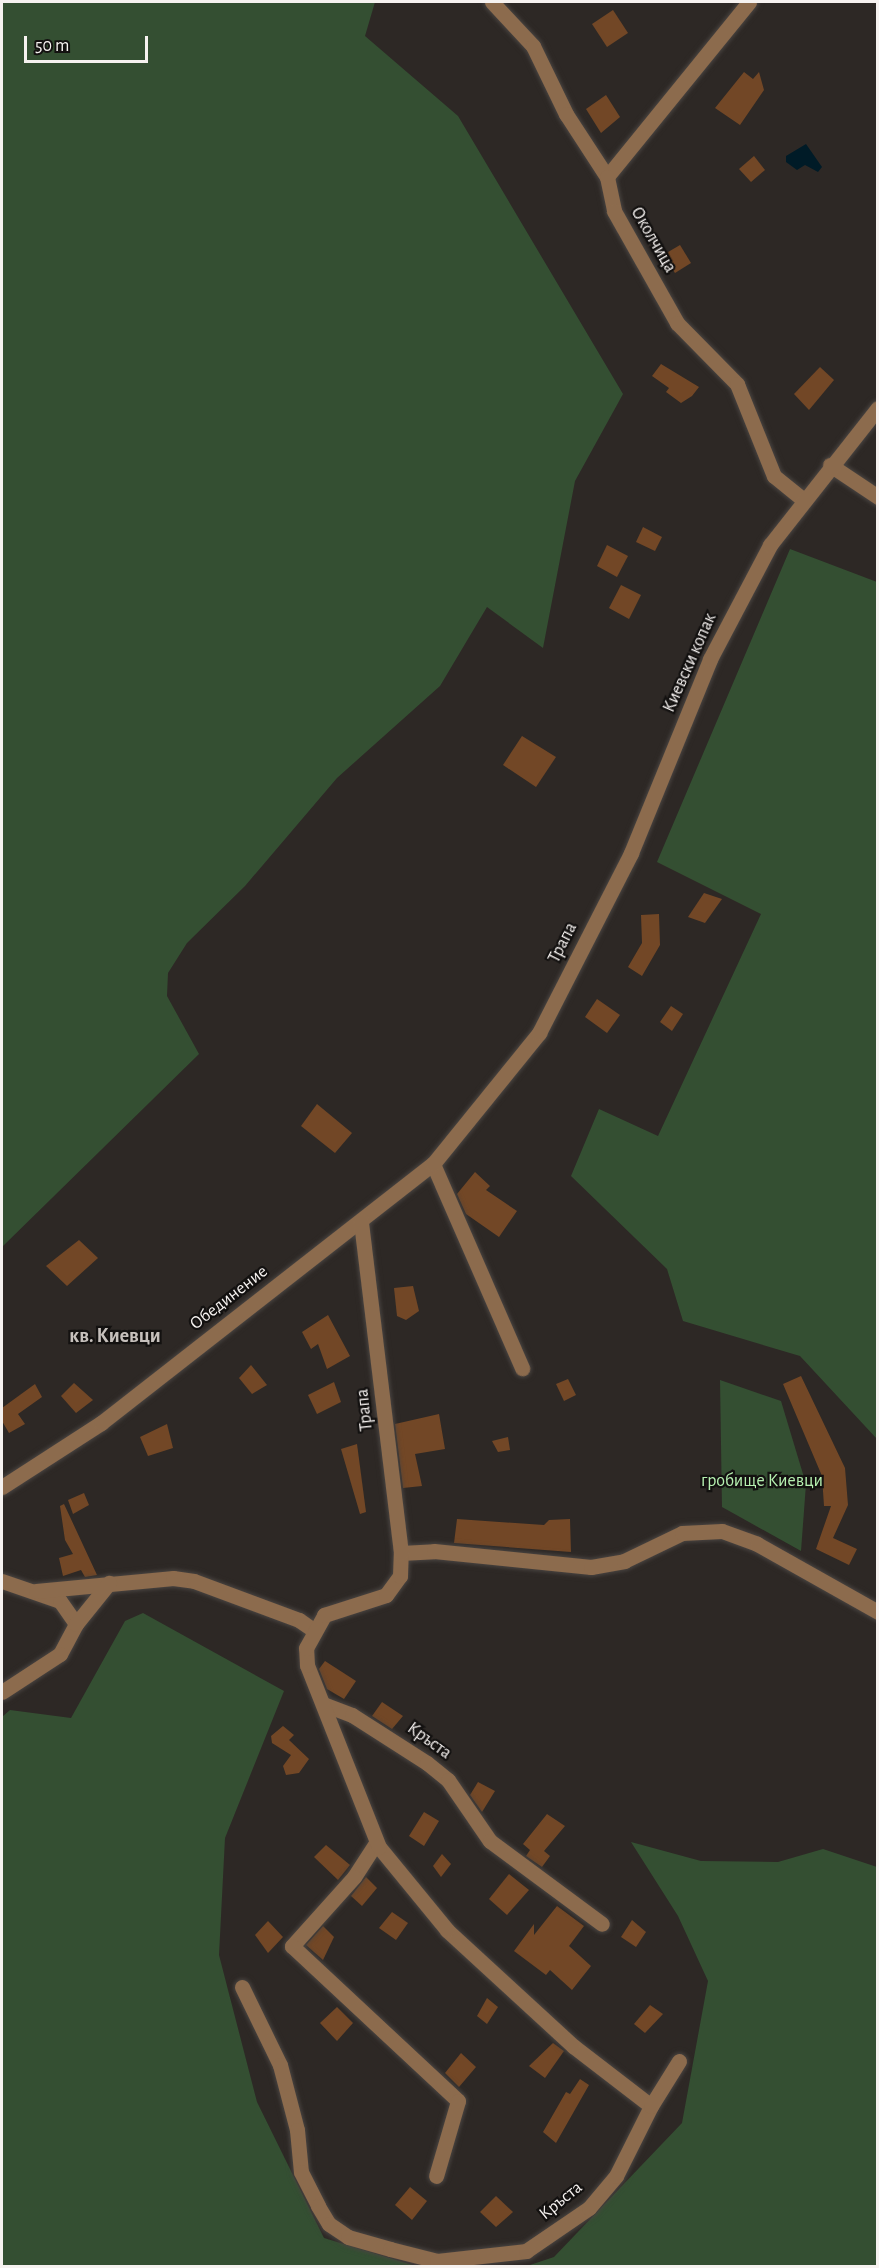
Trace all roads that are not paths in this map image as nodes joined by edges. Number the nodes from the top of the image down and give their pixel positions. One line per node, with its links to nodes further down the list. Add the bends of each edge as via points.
1 (492, 2): 3 (street, via 533,46 566,114)
2 (749, 2): 3 (street)
3 (607, 177): 7 (street, Околчица, via 614,211 677,323 738,384 774,476)
4 (878, 408): 5 (street, Киевски копак)
5 (830, 465): 6 (street); 7 (street, Киевски копак)
6 (878, 497)
7 (802, 499): 8 (street, Киевски копак, via 770,545 710,659)
8 (632, 853): 9 (street, Трапа, via 539,1033)
9 (433, 1164): 10 (street, Трапа); 11 (street)
10 (361, 1221): 12 (street, Обединение, via 101,1423); 13 (street, Трапа)
11 (522, 1368)
12 (2, 1487)
13 (401, 1553): 17 (street, via 434,1551 591,1567 624,1561 682,1533 722,1531 757,1544); 19 (street, via 400,1576 386,1595 339,1606)
14 (2, 1581): 16 (street)
15 (109, 1583): 16 (street); 18 (street); 19 (street, via 142,1579 194,1581)
16 (36, 1591): 18 (street, via 67,1607)
17 (878, 1612)
18 (76, 1624): 20 (street, via 60,1654)
19 (312, 1629): 21 (street, via 306,1648 307,1665)
20 (2, 1692)
21 (323, 1704): 22 (street); 23 (street, Кръста, via 352,1714 428,1763 448,1780 490,1841)
22 (376, 1843): 26 (street, via 447,1930 573,2046); 27 (street, via 354,1877 292,1946 458,2101)
23 (602, 1924)
24 (242, 1988): 26 (street, Кръста, via 280,2065 297,2130 301,2172 328,2224 348,2237 455,2261 526,2251 589,2208 615,2176)
25 (679, 2061): 26 (street, Кръста)
26 (651, 2106)
27 (436, 2176)

